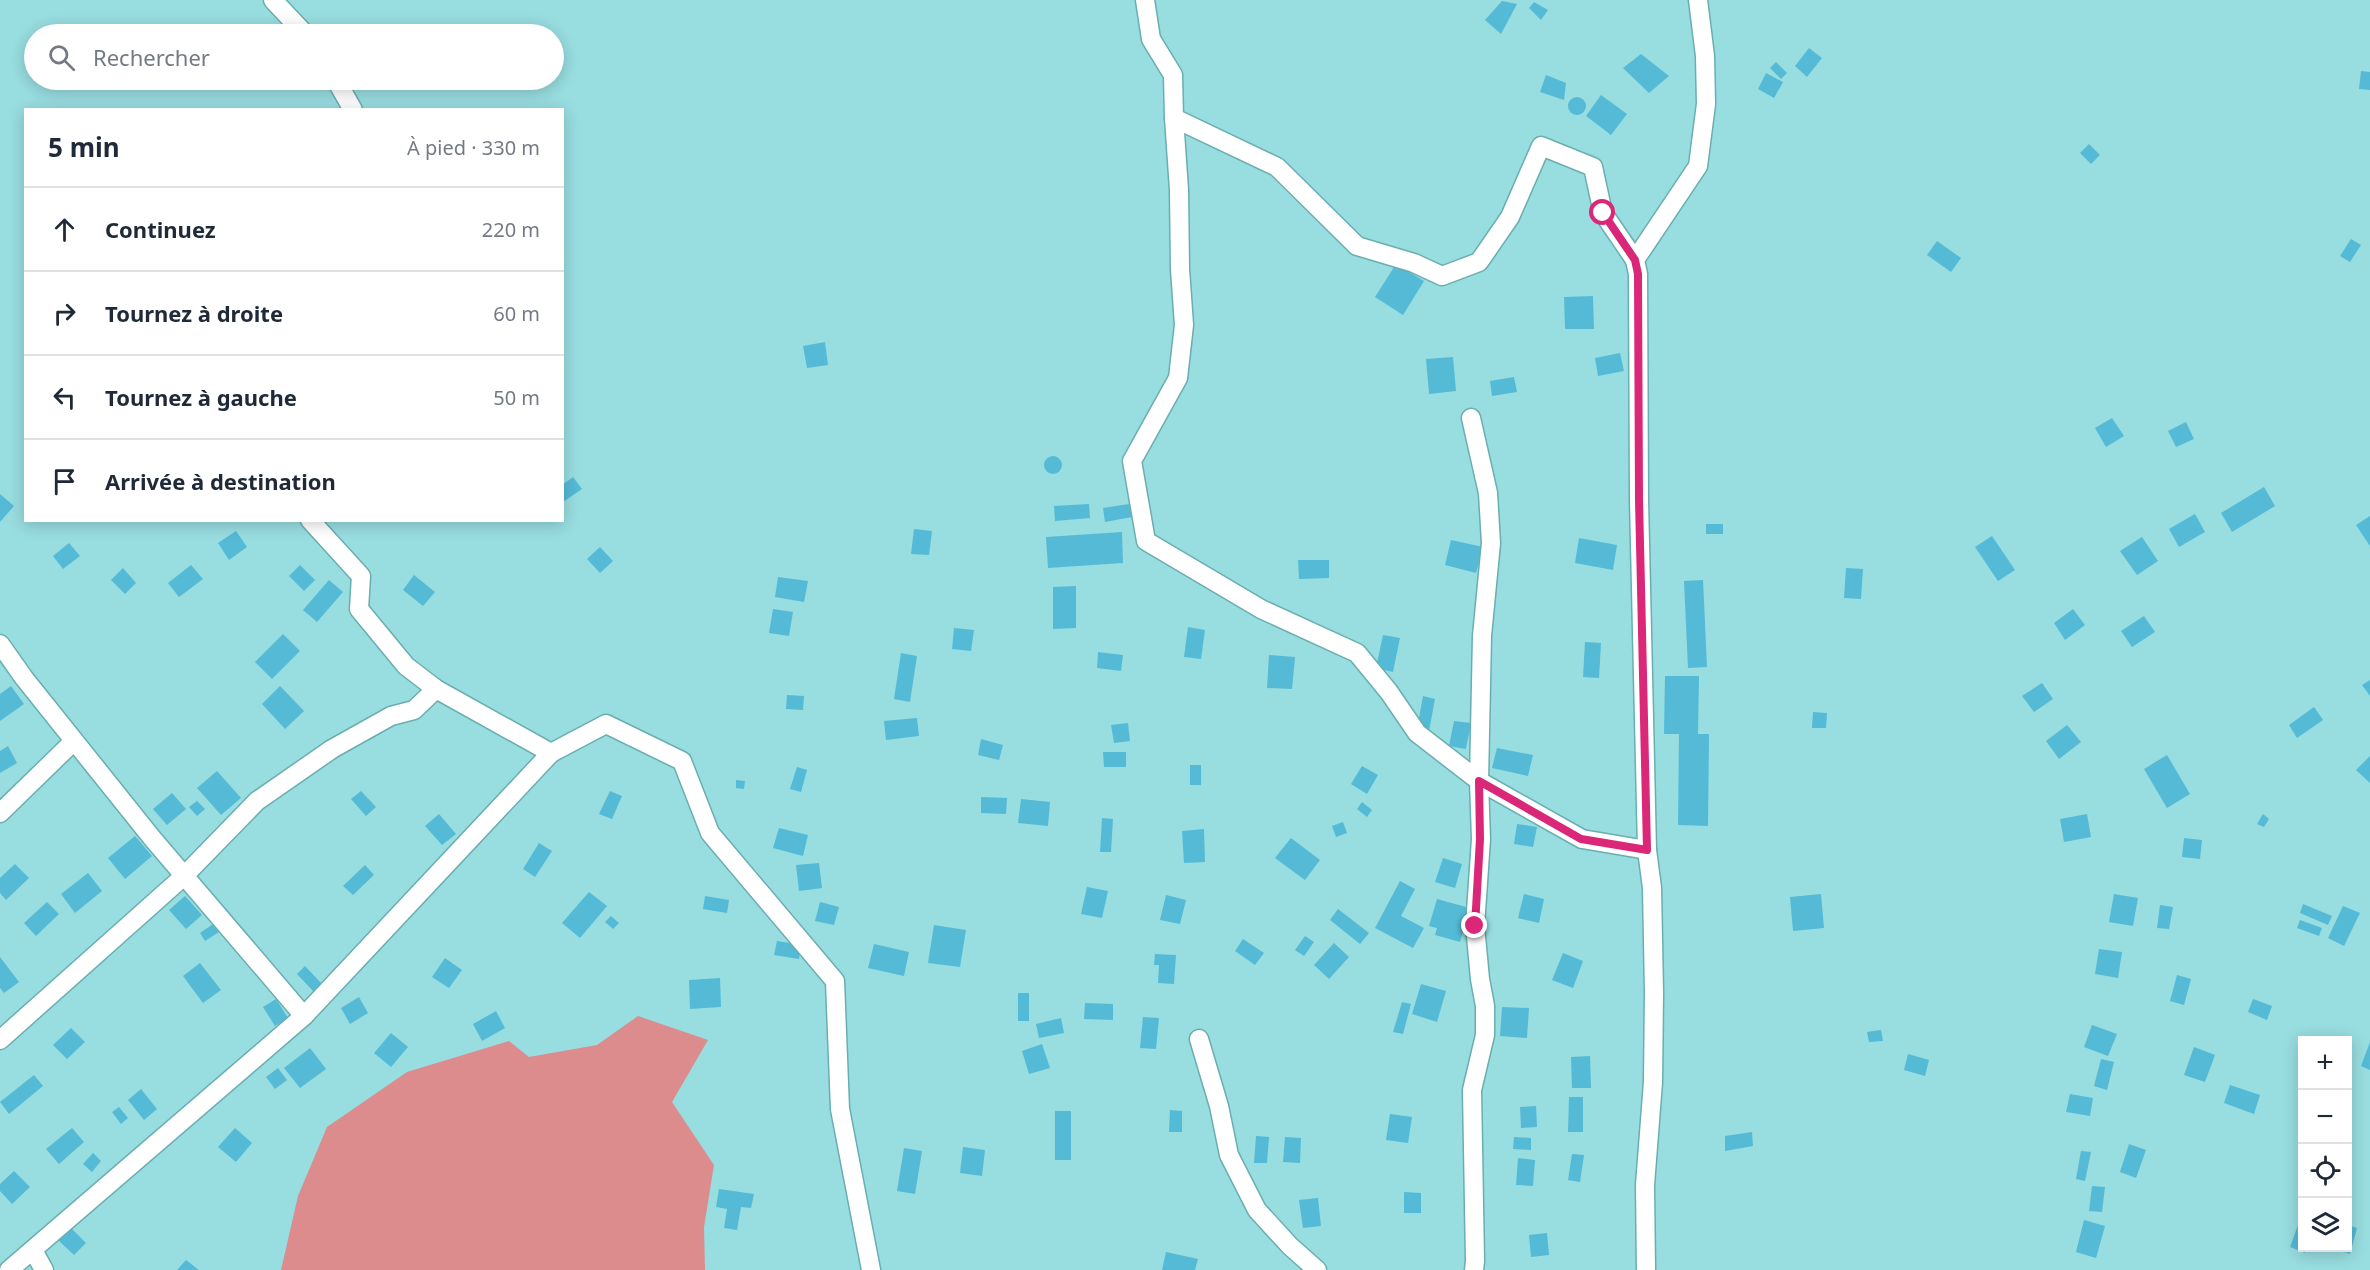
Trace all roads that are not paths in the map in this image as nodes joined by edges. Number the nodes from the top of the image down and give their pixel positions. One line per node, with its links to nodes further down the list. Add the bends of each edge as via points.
1 (273, 0): 4 (street)
2 (1145, 0): 7 (street, via 1151,39 1173,75)
3 (1698, 0): 8 (street, via 1706,104 1698,166)
4 (296, 24)
5 (342, 90): 6 (street)
6 (352, 108)
7 (1174, 118): 8 (street, via 1277,167 1357,246 1442,276 1479,262 1510,217 1541,146 1593,167 1603,213); 15 (street, via 1184,325 1178,378 1132,461 1146,541 1261,609 1357,653 1417,733)
8 (1635, 260): 17 (street)
9 (1471, 418): 15 (street, via 1488,493 1491,543 1482,636)
10 (312, 522): 12 (street, via 361,576 359,609 405,666)
11 (0, 644): 13 (street)
12 (436, 688): 14 (street); 18 (street, via 414,710 391,716 332,749 257,801)
13 (74, 741): 16 (street); 18 (street)
14 (551, 753): 19 (street); 25 (street, via 606,724 682,761 710,833 835,981 840,1109)
15 (1479, 781): 17 (street, via 1581,839); 27 (street, via 1475,926 1485,1035 1472,1090)
16 (0, 813)
17 (1647, 850): 28 (street, via 1652,888 1654,993 1653,1082 1645,1185)
18 (184, 876): 19 (street); 20 (street)
19 (304, 1016): 22 (street)
20 (0, 1040)
21 (1199, 1040): 26 (street, via 1229,1155 1252,1201 1290,1246)
22 (33, 1250): 23 (street); 24 (street)
23 (9, 1270)
24 (44, 1270)
25 (871, 1270)
26 (1317, 1270)
27 (1474, 1270)
28 (1646, 1270)

